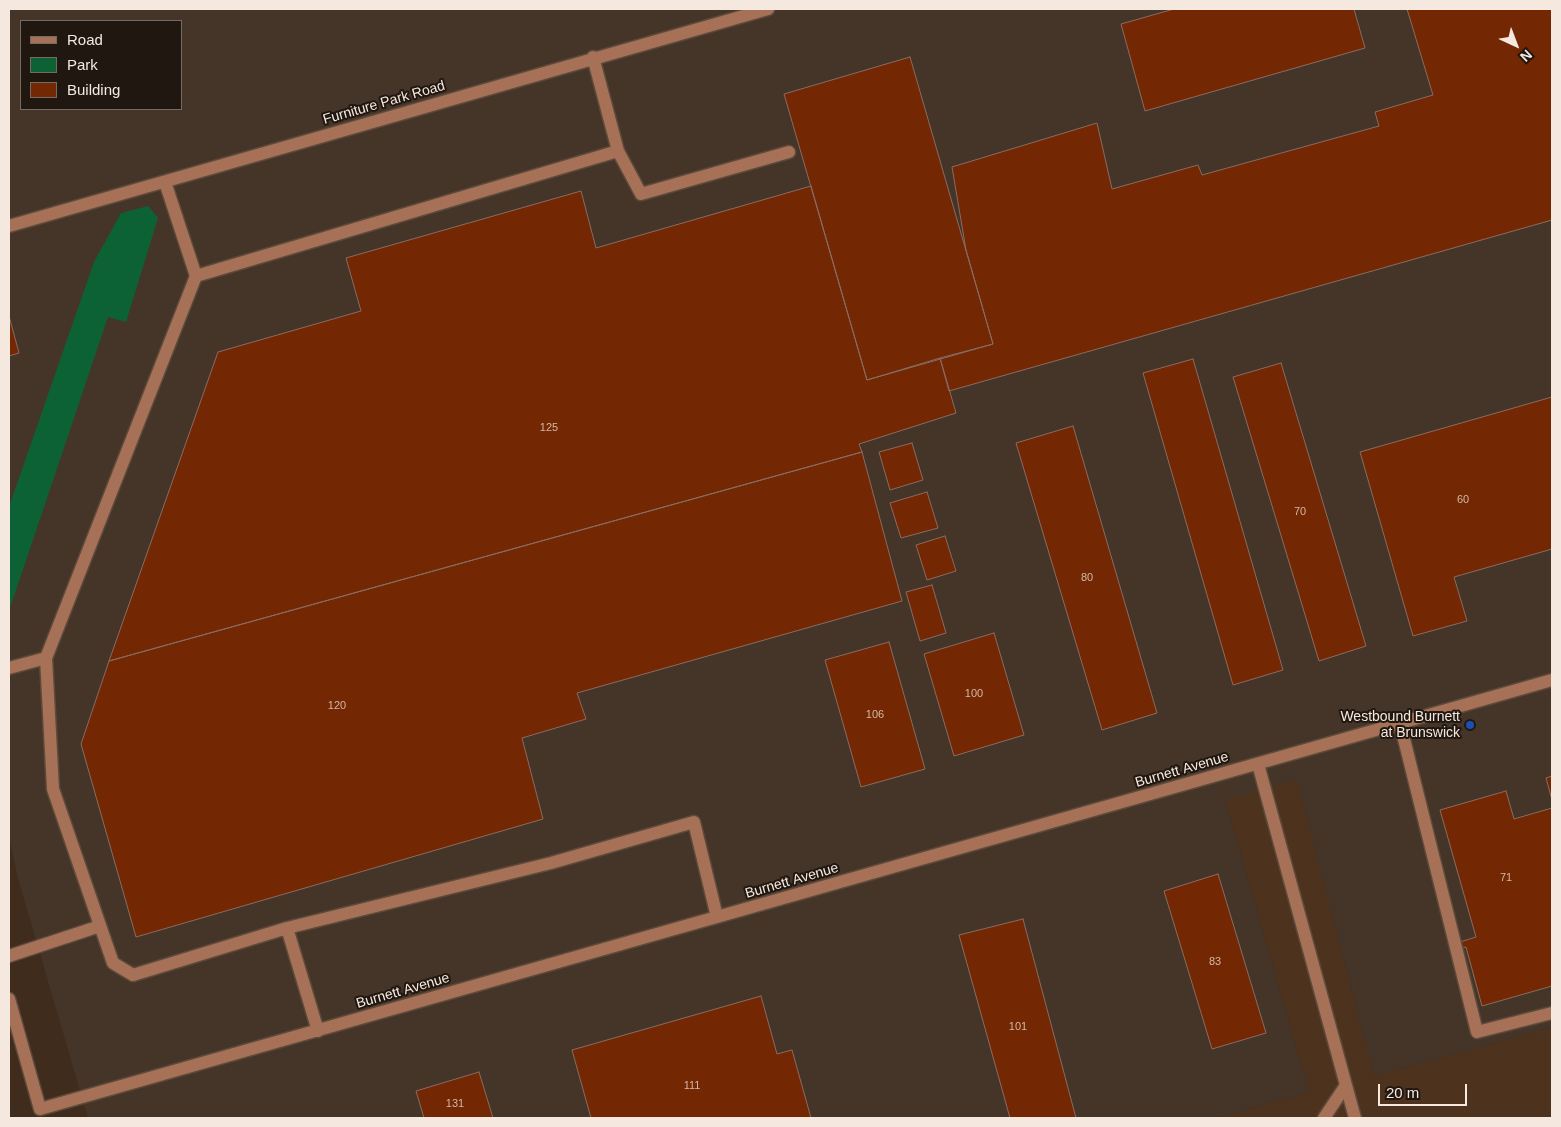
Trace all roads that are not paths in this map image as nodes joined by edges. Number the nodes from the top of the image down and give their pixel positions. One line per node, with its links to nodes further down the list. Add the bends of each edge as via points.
1 (768, 9): 2 (street, Furniture Park Road)
2 (593, 57): 3 (street); 5 (street, Furniture Park Road)
3 (618, 150): 4 (street, via 641,194); 7 (street)
4 (789, 152)
5 (166, 182): 6 (street, Furniture Park Road); 7 (street)
6 (9, 226)
7 (196, 276): 8 (street)
8 (46, 658): 9 (street); 14 (street, via 54,788)
9 (9, 668)
10 (1552, 680): 11 (street, Burnett Avenue)
11 (1400, 723): 12 (street, Burnett Avenue); 18 (street, via 1477,1032)
12 (1258, 764): 13 (street, Burnett Avenue); 20 (street)
13 (717, 918): 15 (street, via 694,822 551,863); 19 (street, Burnett Avenue)
14 (100, 926): 15 (street, via 113,963 133,975); 16 (street)
15 (287, 928): 19 (street)
16 (9, 956)
17 (9, 999): 19 (street, Burnett Avenue, via 40,1110)
18 (1552, 1012)
19 (318, 1031)
20 (1346, 1085): 21 (street); 22 (street)
21 (1324, 1118)
22 (1355, 1118)

